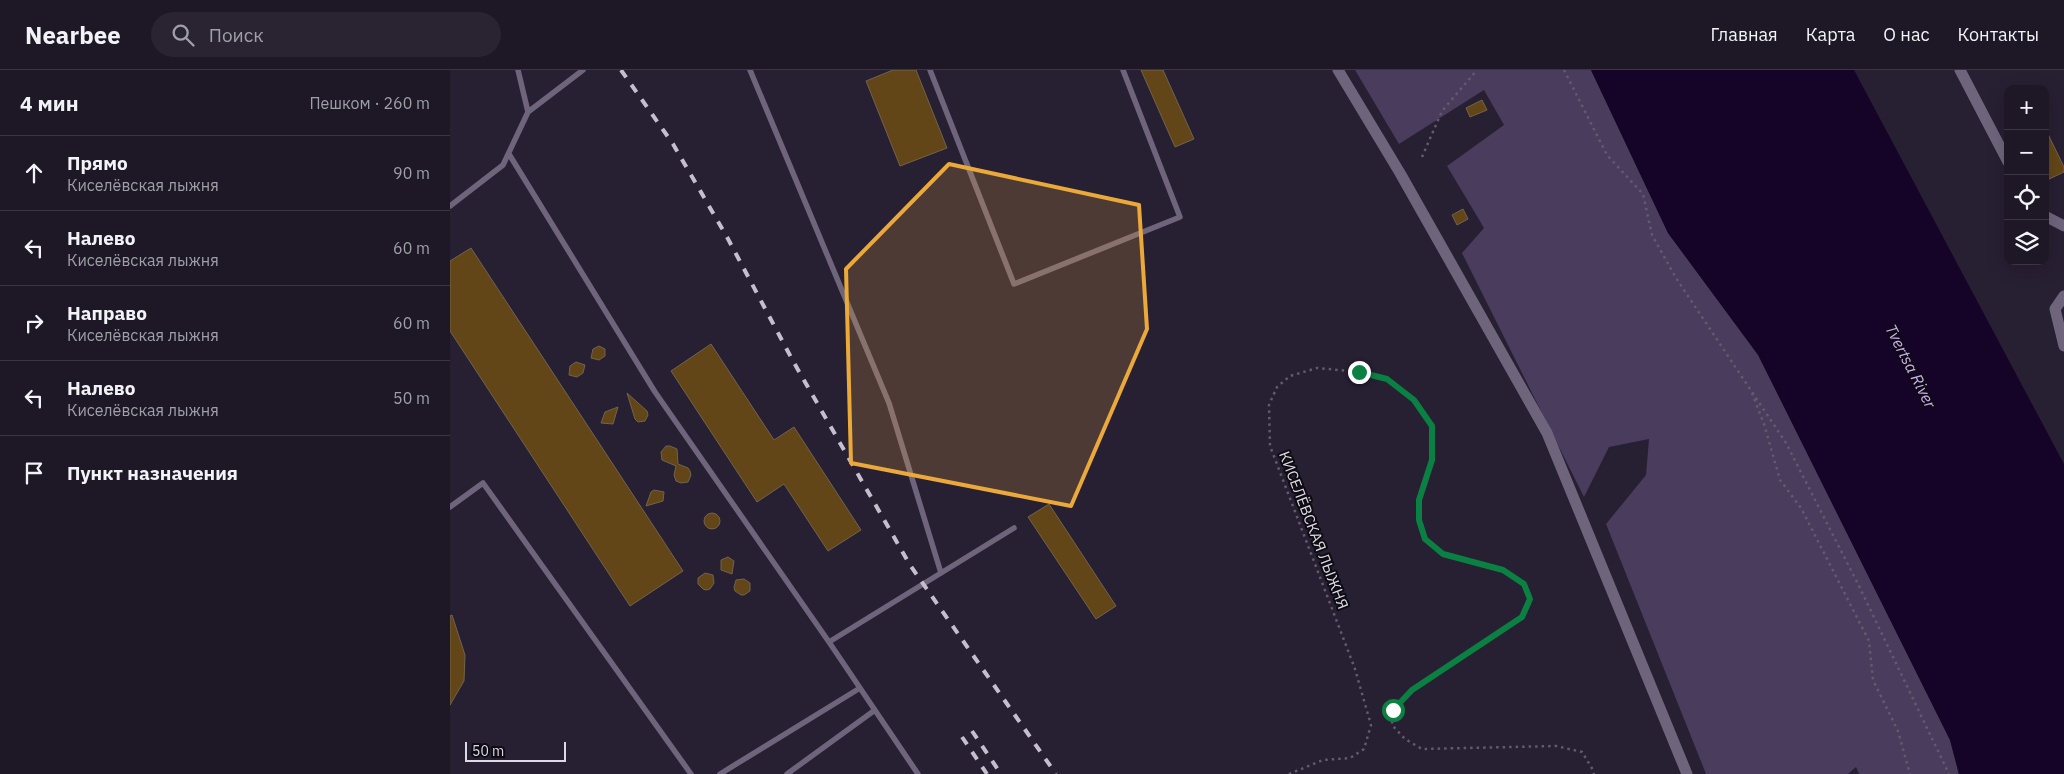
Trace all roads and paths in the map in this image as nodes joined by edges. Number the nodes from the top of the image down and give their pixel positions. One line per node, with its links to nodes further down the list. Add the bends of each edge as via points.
1 (518, 70): 10 (lane)
2 (583, 70): 10 (lane)
3 (750, 70): 22 (lane, via 889,403)
4 (930, 70): 5 (lane, via 1014,284 1180,217)
5 (1123, 70)
6 (1338, 70): 32 (street, via 1400,172 1547,433)
7 (1477, 70): 13 (path, via 1442,111)
8 (1564, 70): 19 (path, via 1607,155 1643,194 1652,235 1676,278)
9 (1960, 70): 12 (street)
10 (528, 112): 11 (lane)
11 (509, 154): 14 (lane, via 503,165); 23 (lane, via 655,392)
12 (2004, 154)
13 (1422, 157)
14 (450, 206)
15 (2049, 218): 16 (street)
16 (2064, 226)
17 (2063, 296): 18 (street, via 2056,309)
18 (2064, 346)
19 (1750, 388): 33 (path, via 1780,480 1801,508 1869,641 1873,680 1898,731); 34 (path, via 1786,443)
20 (450, 507): 26 (lane, via 484,483)
21 (1014, 528): 22 (lane)
22 (941, 573): 23 (lane)
23 (829, 642): 24 (lane)
24 (860, 688): 25 (lane); 27 (lane)
25 (875, 710): 28 (lane); 29 (lane)
26 (691, 774)
27 (720, 774)
28 (787, 774)
29 (918, 774)
30 (1289, 774): 31 (path, КИСЕЛЁВСКАЯ ЛЫЖНЯ, via 1324,760 1350,758 1364,748 1371,725 1355,669 1270,446 1269,405 1277,387 1290,376 1317,368 1359,372 1387,379 1414,400 1432,426 1432,460 1419,500 1419,520 1425,539 1443,554 1503,570 1524,584 1530,599 1522,617 1412,690 1393,710 1392,725 1405,739 1422,749 1556,746 1582,752)
31 (1594, 774)
32 (1687, 774)
33 (1910, 774)
34 (1949, 774)

